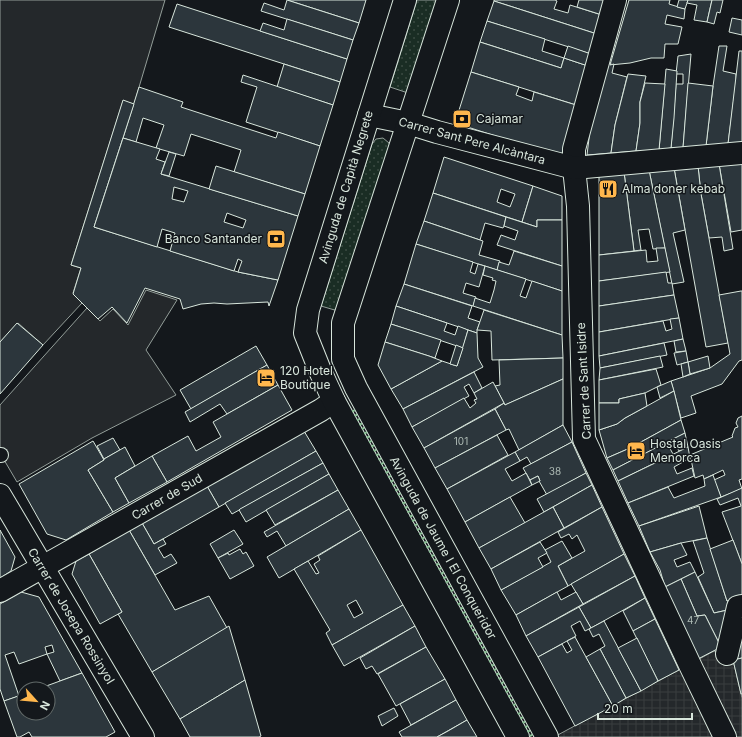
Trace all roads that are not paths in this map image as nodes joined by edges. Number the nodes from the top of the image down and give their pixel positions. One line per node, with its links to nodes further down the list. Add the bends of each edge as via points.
1 (405, 0): 4 (street, Avinguda de Capità Negrete)
2 (448, 0): 5 (street)
3 (615, 0): 7 (street, Carrer de Sant Isidre, via 574,149)
4 (369, 115): 5 (street, Carrer Sant Pere Alcàntara); 8 (street, Avinguda de Capità Negrete, via 308,310 305,333)
5 (408, 123): 7 (street, Carrer Sant Pere Alcàntara); 9 (street, Avinguda de Jaume I El Conqueridor, via 343,322 343,358)
6 (742, 153): 7 (street, Carrer Sant Pere Alcàntara)
7 (574, 168): 19 (street, Carrer de Sant Isidre, via 578,214 584,439)
8 (321, 373): 10 (street, Avinguda de Jaume I El Conqueridor)
9 (356, 388): 10 (street, Carrer de Sud); 18 (street, Avinguda de Jaume I El Conqueridor)
10 (334, 401): 12 (street, Carrer de Sud); 17 (street, Avinguda de Jaume I El Conqueridor)
11 (0, 495): 12 (street, Carrer de Josepa Rossinyol)
12 (43, 568): 13 (street, Carrer de Sud); 16 (street, Carrer de Josepa Rossinyol)
13 (0, 591)
14 (742, 606): 15 (street, via 738,607)
15 (727, 654)
16 (143, 737)
17 (518, 737)
18 (547, 737)
19 (725, 737)

